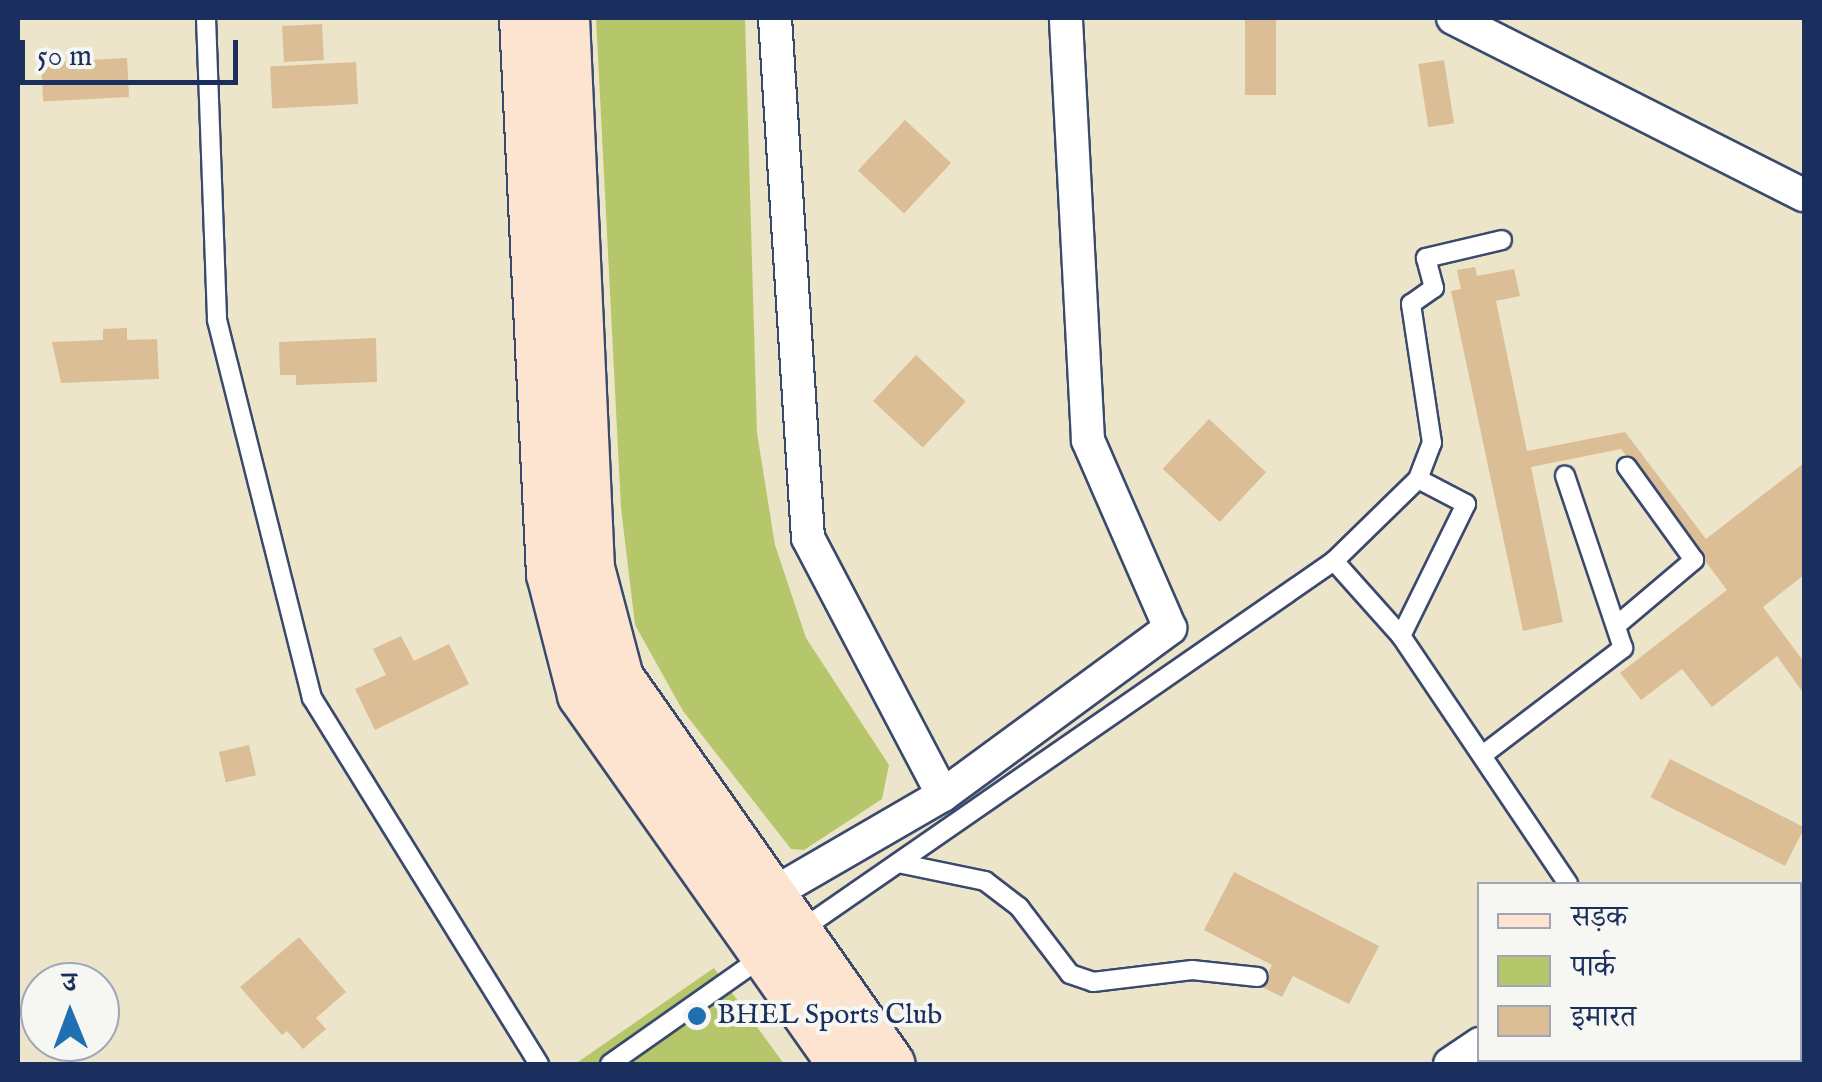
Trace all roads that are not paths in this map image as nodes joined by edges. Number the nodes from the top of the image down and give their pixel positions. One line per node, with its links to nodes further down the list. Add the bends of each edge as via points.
1 (206, 18): 23 (lane, via 217,320 312,698)
2 (524, 18): 19 (main road, via 551,574 582,695)
3 (565, 18): 19 (main road, via 590,568 619,678)
4 (775, 18): 16 (street, via 808,538)
5 (1066, 18): 16 (street, via 1088,440 1170,628)
6 (1452, 18): 7 (street)
7 (1804, 195)
8 (1502, 240): 11 (lane, via 1426,258 1434,288 1411,304 1432,443)
9 (1627, 467): 13 (lane, via 1694,560)
10 (1565, 476): 13 (lane)
11 (1418, 479): 12 (lane); 14 (lane, via 1466,504)
12 (1334, 562): 14 (lane); 17 (lane)
13 (1617, 625): 15 (lane, via 1624,648)
14 (1401, 636): 15 (lane)
15 (1484, 754): 18 (lane)
16 (943, 796): 19 (street)
17 (898, 863): 20 (lane); 21 (lane, via 986,882 1019,907 1070,974 1093,982 1192,970)
18 (1567, 882)
19 (754, 905): 20 (main road)
20 (781, 944): 24 (lane); 25 (main road); 26 (main road)
21 (1258, 976)
22 (1477, 1046): 27 (street)
23 (539, 1064)
24 (610, 1064)
25 (842, 1064)
26 (890, 1064)
27 (1450, 1064)

